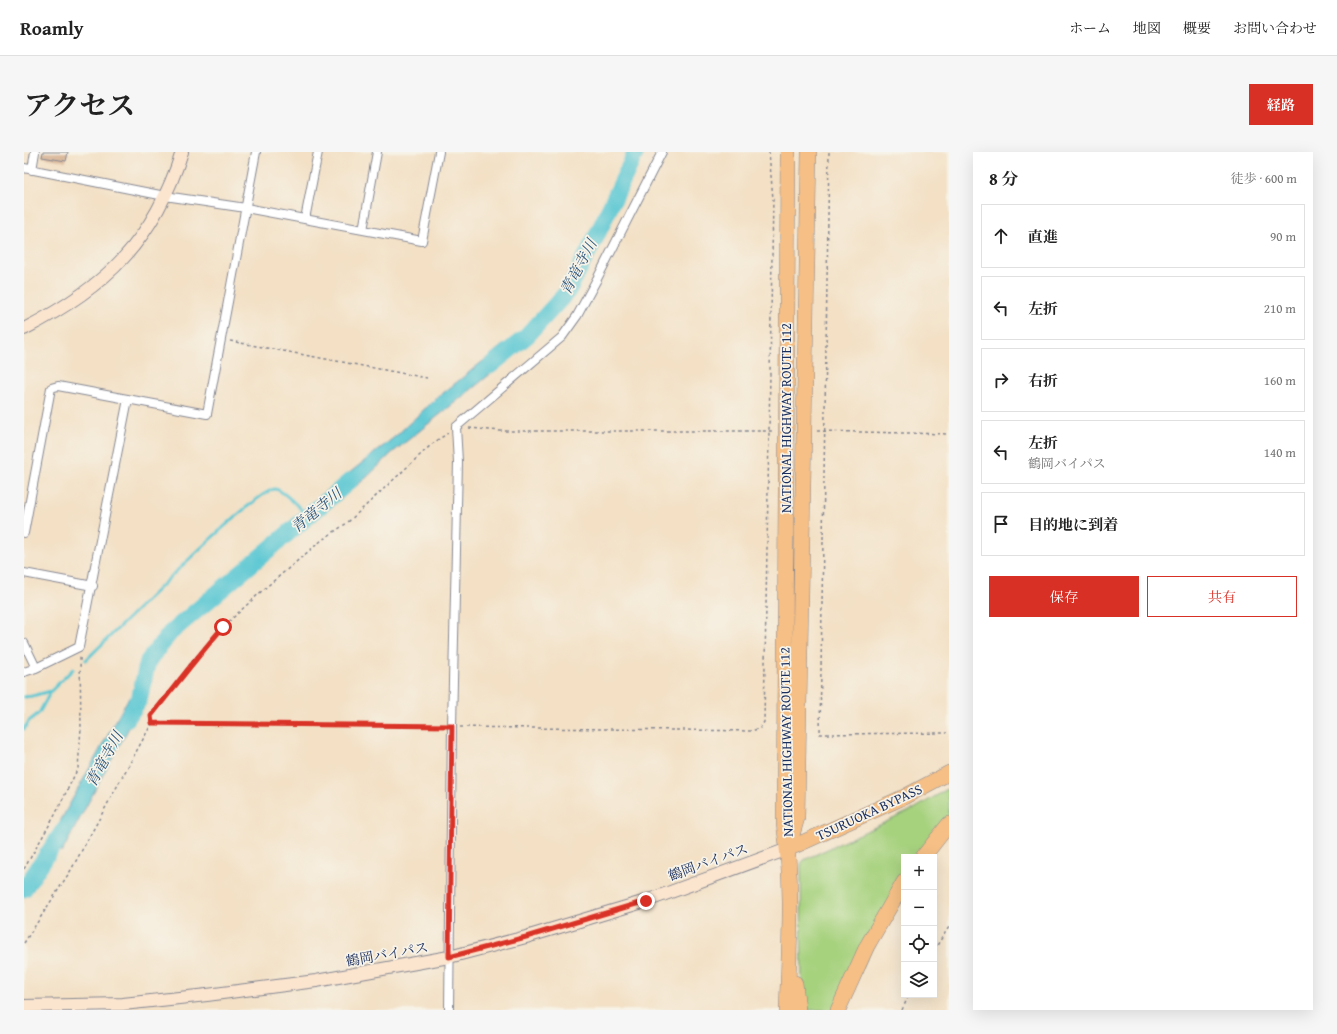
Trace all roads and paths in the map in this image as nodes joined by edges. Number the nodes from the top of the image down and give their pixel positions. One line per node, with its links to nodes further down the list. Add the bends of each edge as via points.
1 (36, 152): 12 (street)
2 (182, 152): 13 (main road)
3 (256, 152): 14 (street)
4 (318, 152): 15 (street)
5 (377, 152): 16 (street)
6 (439, 152): 16 (street, via 422,241)
7 (662, 152): 21 (street, via 597,279 562,337)
8 (769, 152): 24 (path, via 773,199)
9 (788, 152): 23 (highway, NATIONAL HIGHWAY ROUTE 112)
10 (809, 152): 22 (highway, NATIONAL HIGHWAY ROUTE 112)
11 (829, 152): 25 (path)
12 (28, 169): 13 (street)
13 (165, 196): 14 (street); 17 (main road, via 134,247 116,266 73,302)
14 (246, 208): 15 (street); 18 (street)
15 (305, 219): 16 (street)
16 (363, 230)
17 (24, 329)
18 (221, 340): 19 (path); 20 (street, via 207,414)
19 (426, 378)
20 (128, 399): 27 (street, via 58,386 51,388); 30 (street)
21 (456, 427): 24 (path, via 500,431); 35 (path, via 432,444 347,523 322,540 223,627 191,663 180,681 151,716); 36 (street, via 458,462)
22 (803, 430): 25 (path); 40 (highway, NATIONAL HIGHWAY ROUTE 112, via 797,818)
23 (786, 431): 24 (path); 40 (highway, NATIONAL HIGHWAY ROUTE 112, via 784,824)
24 (768, 432): 36 (path, via 764,722 760,728 752,731)
25 (825, 432): 26 (path); 37 (path, via 820,734)
26 (949, 434)
27 (27, 504): 28 (street)
28 (24, 532)
29 (24, 573): 30 (street)
30 (93, 586): 32 (street)
31 (24, 643): 33 (street)
32 (79, 646): 33 (street); 42 (path, via 78,768)
33 (36, 668): 34 (street)
34 (24, 672)
35 (152, 723): 36 (path); 46 (path, via 72,870)
36 (452, 726): 48 (street)
37 (947, 733)
38 (949, 773): 40 (highway, TSURUOKA BYPASS, via 904,797)
39 (949, 824): 41 (highway)
40 (788, 849): 45 (highway); 48 (main road, 鶴岡バイパス, via 646,901)
41 (925, 854)
42 (24, 869)
43 (901, 887): 54 (highway, via 867,946)
44 (949, 927): 47 (path)
45 (790, 942): 52 (highway); 53 (highway)
46 (24, 943)
47 (937, 945)
48 (449, 957): 50 (main road, 鶴岡バイパス, via 316,981 207,995 123,1004); 51 (street)
49 (908, 998): 55 (path)
50 (24, 1006)
51 (449, 1010)
52 (787, 1010)
53 (798, 1010)
54 (838, 1010)
55 (902, 1010)

